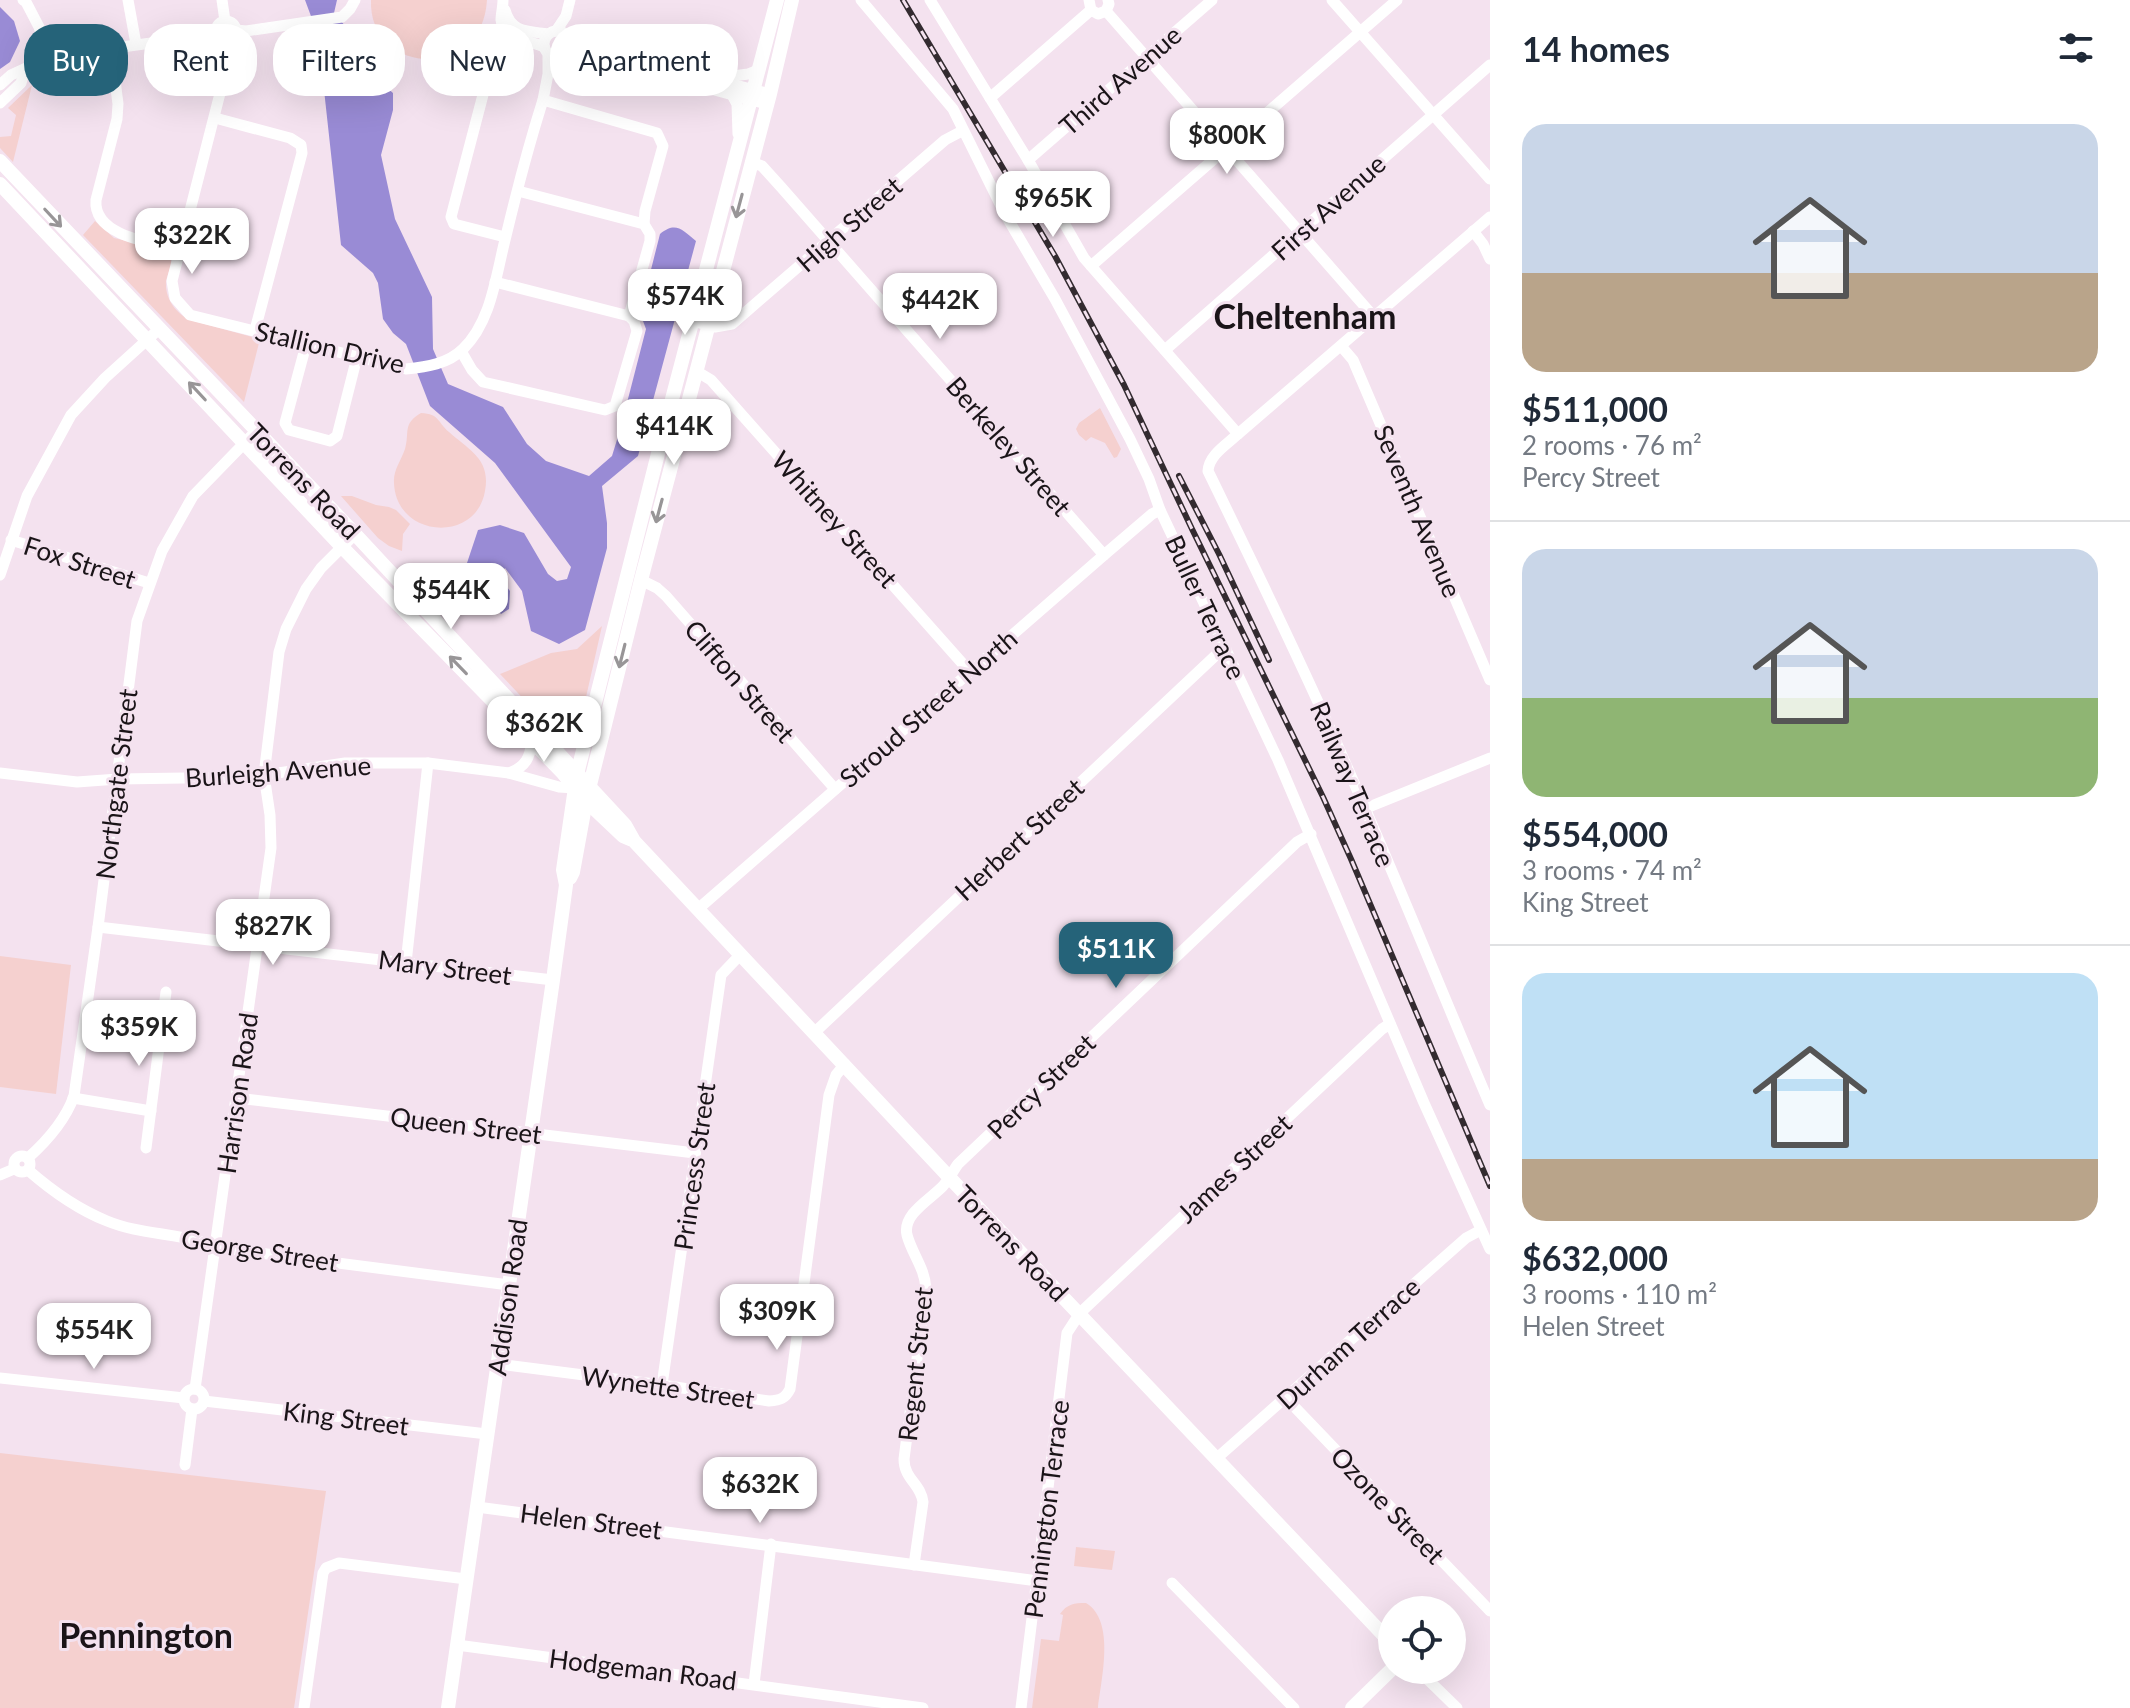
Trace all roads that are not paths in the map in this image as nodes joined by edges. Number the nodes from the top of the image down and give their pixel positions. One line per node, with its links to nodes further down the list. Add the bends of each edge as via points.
1 (23, 0): 17 (street)
2 (128, 0): 25 (street)
3 (222, 0): 16 (street)
4 (355, 0): 21 (street, via 342,17)
5 (570, 0): 20 (street)
6 (777, 0): 32 (main road, Addison Road)
7 (792, 0): 44 (main road, Addison Road)
8 (861, 0): 49 (street, Buller Terrace, via 953,109)
9 (930, 0): 43 (street)
10 (1212, 0): 28 (street, Third Avenue)
11 (1332, 0): 22 (street)
12 (1397, 0): 22 (street)
13 (503, 3): 23 (street, via 512,25); 27 (street, via 501,24 506,33)
14 (1090, 5): 15 (street, via 1098,14); 43 (street)
15 (1107, 6): 28 (street)
16 (225, 21): 18 (street); 19 (street)
17 (37, 24)
18 (219, 24)
19 (233, 24)
20 (563, 24)
21 (257, 30)
22 (1360, 32): 47 (street); 51 (street)
23 (550, 34)
24 (144, 43): 25 (street)
25 (136, 44): 26 (street)
26 (128, 45)
27 (550, 50)
28 (1146, 57): 51 (street); 52 (street, Third Avenue)
29 (1490, 65): 47 (street, First Avenue)
30 (550, 67): 45 (street, Stallion Drive)
31 (24, 69): 35 (street)
32 (758, 70): 34 (street); 38 (main road, Addison Road)
33 (24, 72): 46 (street, via 21,83)
34 (738, 75)
35 (0, 85)
36 (738, 89): 38 (street)
37 (738, 93): 38 (street)
38 (752, 94): 44 (street); 50 (main road, Addison Road)
39 (117, 96): 64 (street, via 117,119 96,211 118,233)
40 (220, 96): 48 (street, Stallion Drive)
41 (483, 96): 62 (street, via 451,217 454,224)
42 (733, 96): 50 (street)
43 (990, 98): 52 (street)
44 (768, 99): 54 (main road, Addison Road)
45 (543, 100): 57 (street, Stallion Drive); 59 (street, via 657,133 663,146)
46 (0, 103)
47 (1432, 114): 55 (street); 61 (street, First Avenue)
48 (215, 118): 64 (street, Stallion Drive); 72 (street, via 301,145)
49 (962, 131): 63 (street, High Street); 83 (street, Buller Terrace, via 1130,439)
50 (738, 146): 70 (main road, Addison Road)
51 (1226, 149): 61 (street); 66 (street)
52 (1028, 160): 66 (street)
53 (0, 161): 73 (main road, Torrens Road, one-way to 73)
54 (751, 162): 63 (street, Berkeley Street, via 762,166); 71 (main road, Addison Road, one-way to 71)
55 (1490, 179)
56 (0, 184): 73 (main road, Torrens Road)
57 (518, 191): 59 (street); 62 (street, Stallion Drive)
58 (1490, 217): 60 (street)
59 (644, 224): 68 (street, via 650,241)
60 (1473, 231): 65 (street); 69 (street)
61 (1300, 232): 69 (street); 76 (street, First Avenue)
62 (505, 237): 67 (street, Stallion Drive)
63 (829, 241): 71 (street, High Street, via 732,324); 87 (street, Berkeley Street)
64 (180, 249): 72 (street, Stallion Drive, via 172,281 181,307 190,315)
65 (1490, 259)
66 (1091, 266): 76 (street)
67 (495, 282): 68 (street); 77 (street, Stallion Drive, via 484,318)
68 (629, 316): 77 (street, via 637,331 615,406 605,410 483,382)
69 (1374, 317): 75 (street)
70 (692, 321): 71 (street); 97 (main road, Addison Road)
71 (708, 326): 79 (main road, Addison Road)
72 (255, 330): 74 (street, Stallion Drive)
73 (153, 335): 80 (main road, Torrens Road); 82 (main road, Torrens Road, one-way to 73); 85 (street, via 71,415 27,496)
74 (306, 345): 78 (street, Stallion Drive); 78 (street, via 285,423 289,430 330,441 337,436)
75 (1341, 346): 81 (street); 95 (street, Seventh Avenue, via 1353,360)
76 (1165, 350): 81 (street)
77 (461, 351): 78 (street, Stallion Drive, via 428,367 406,369)
78 (357, 357)
79 (696, 371): 89 (main road, Addison Road, one-way to 89); 94 (street, Whitney Street, via 711,380)
80 (256, 431): 82 (street, Northgate Street); 84 (main road, Torrens Road)
81 (1238, 434): 108 (street, Railway Terrace, via 1213,457 1208,471)
82 (245, 443): 86 (main road, Torrens Road); 90 (street, Northgate Street, via 193,496)
83 (1160, 510): 87 (street, Stroud Street North); 93 (street, Buller Terrace)
84 (355, 534): 86 (street, Harrison Road); 91 (main road, Torrens Road)
85 (11, 540): 88 (street); 90 (street, Fox Street)
86 (342, 547): 92 (main road, Torrens Road); 103 (street, Harrison Road, via 306,589 286,629)
87 (1104, 555): 94 (street, Stroud Street North)
88 (0, 575)
89 (641, 580): 106 (street, Clifton Street, via 666,596); 107 (main road, Addison Road, one-way to 107)
90 (149, 583): 104 (street, Northgate Street, via 133,638)
91 (412, 595): 92 (main road, via 403,599); 98 (main road, Torrens Road)
92 (404, 609): 96 (main road, Torrens Road, one-way to 92)
93 (1226, 649): 109 (street, Buller Terrace); 119 (street, Herbert Street)
94 (970, 672): 106 (street, Stroud Street North)
95 (1490, 680)
96 (532, 741): 102 (street, via 525,765); 105 (main road, Torrens Road)
97 (586, 741): 98 (main road); 105 (main road, Addison Road)
98 (552, 747): 105 (main road, Torrens Road)
99 (1490, 758): 108 (street)
100 (428, 763): 102 (street, Burleigh Avenue); 103 (street, Burleigh Avenue, via 345,763); 115 (street)
101 (0, 773): 104 (street, Burleigh Avenue, via 77,782)
102 (509, 773): 105 (street, Burleigh Avenue, via 559,787)
103 (264, 775): 104 (street, Burleigh Avenue); 113 (street, Harrison Road, via 271,848)
104 (118, 779): 112 (street, Northgate Street)
105 (576, 781): 107 (main road, Torrens Road); 110 (main road, Addison Road, via 563,870)
106 (835, 789): 111 (street, Stroud Street North)
107 (588, 794): 110 (main road, Addison Road); 111 (main road, Torrens Road, via 625,825)
108 (1364, 809): 123 (street, Railway Terrace)
109 (1311, 834): 118 (street, Buller Terrace); 130 (street, Percy Street, via 1274,863)
110 (566, 885): 116 (main road, Addison Road)
111 (698, 909): 114 (main road, Torrens Road)
112 (98, 927): 113 (street, Mary Street); 121 (street, Northgate Street)
113 (258, 946): 115 (street, Mary Street); 122 (street, Harrison Road)
114 (741, 954): 119 (main road, Torrens Road); 127 (street, Princess Street, via 721,975)
115 (406, 963): 116 (street, Mary Street)
116 (553, 980): 125 (main road, Addison Road)
117 (166, 992): 124 (street)
118 (1390, 1024): 131 (street, Buller Terrace); 135 (street, James Street)
119 (815, 1032): 120 (main road, Torrens Road)
120 (845, 1064): 130 (main road, Torrens Road); 138 (street, Wynette Street, via 829,1095 786,1397 769,1401)
121 (73, 1098): 124 (street); 128 (street, Northgate Street)
122 (237, 1098): 125 (street, Queen Street); 132 (street, Harrison Road)
123 (1490, 1105)
124 (151, 1111): 126 (street)
125 (531, 1133): 127 (street, Queen Street); 134 (main road, Addison Road)
126 (146, 1148)
127 (695, 1153): 138 (street, Princess Street)
128 (28, 1164): 129 (street, via 19,1172); 132 (street, George Street, via 61,1197 109,1222)
129 (0, 1175)
130 (949, 1177): 135 (main road, Torrens Road); 149 (street, Regent Street, via 907,1225 926,1277 904,1459 906,1474 923,1502)
131 (1481, 1230): 133 (street, Buller Terrace); 141 (street, Durham Terrace)
132 (215, 1246): 134 (street, George Street); 139 (street, Harrison Road)
133 (1490, 1249)
134 (509, 1285): 136 (main road, Addison Road)
135 (1080, 1313): 145 (main road, Torrens Road); 151 (street, Pennington Terrace, via 1067,1333)
136 (498, 1364): 138 (street, Wynette Street); 144 (main road, Addison Road)
137 (0, 1378): 140 (street)
138 (662, 1385)
139 (195, 1389): 140 (street); 142 (street)
140 (184, 1398): 143 (street)
141 (1286, 1398): 145 (street, Durham Terrace); 153 (street, Ozone Street)
142 (204, 1401): 143 (street); 144 (street, King Street)
143 (192, 1409): 146 (street)
144 (487, 1434): 147 (main road, Addison Road)
145 (1217, 1458): 154 (main road, Torrens Road)
146 (185, 1465)
147 (477, 1507): 148 (street, Helen Street); 150 (main road, Addison Road)
148 (771, 1544): 149 (street, Helen Street); 157 (street)
149 (914, 1565): 151 (street, Helen Street)
150 (466, 1579): 155 (main road, Addison Road); 159 (street, via 339,1563 326,1568)
151 (1038, 1581): 162 (street, Pennington Terrace)
152 (1172, 1583): 163 (street)
153 (1490, 1611)
154 (1378, 1629)
155 (457, 1645): 157 (street, Hodgeman Road); 160 (main road, Addison Road)
156 (1378, 1683): 164 (main road)
157 (754, 1684): 161 (street, Hodgeman Road)
158 (1432, 1684): 165 (street)
159 (304, 1708)
160 (448, 1708)
161 (923, 1708)
162 (1021, 1708)
163 (1294, 1708)
164 (1352, 1708)
165 (1457, 1708)

